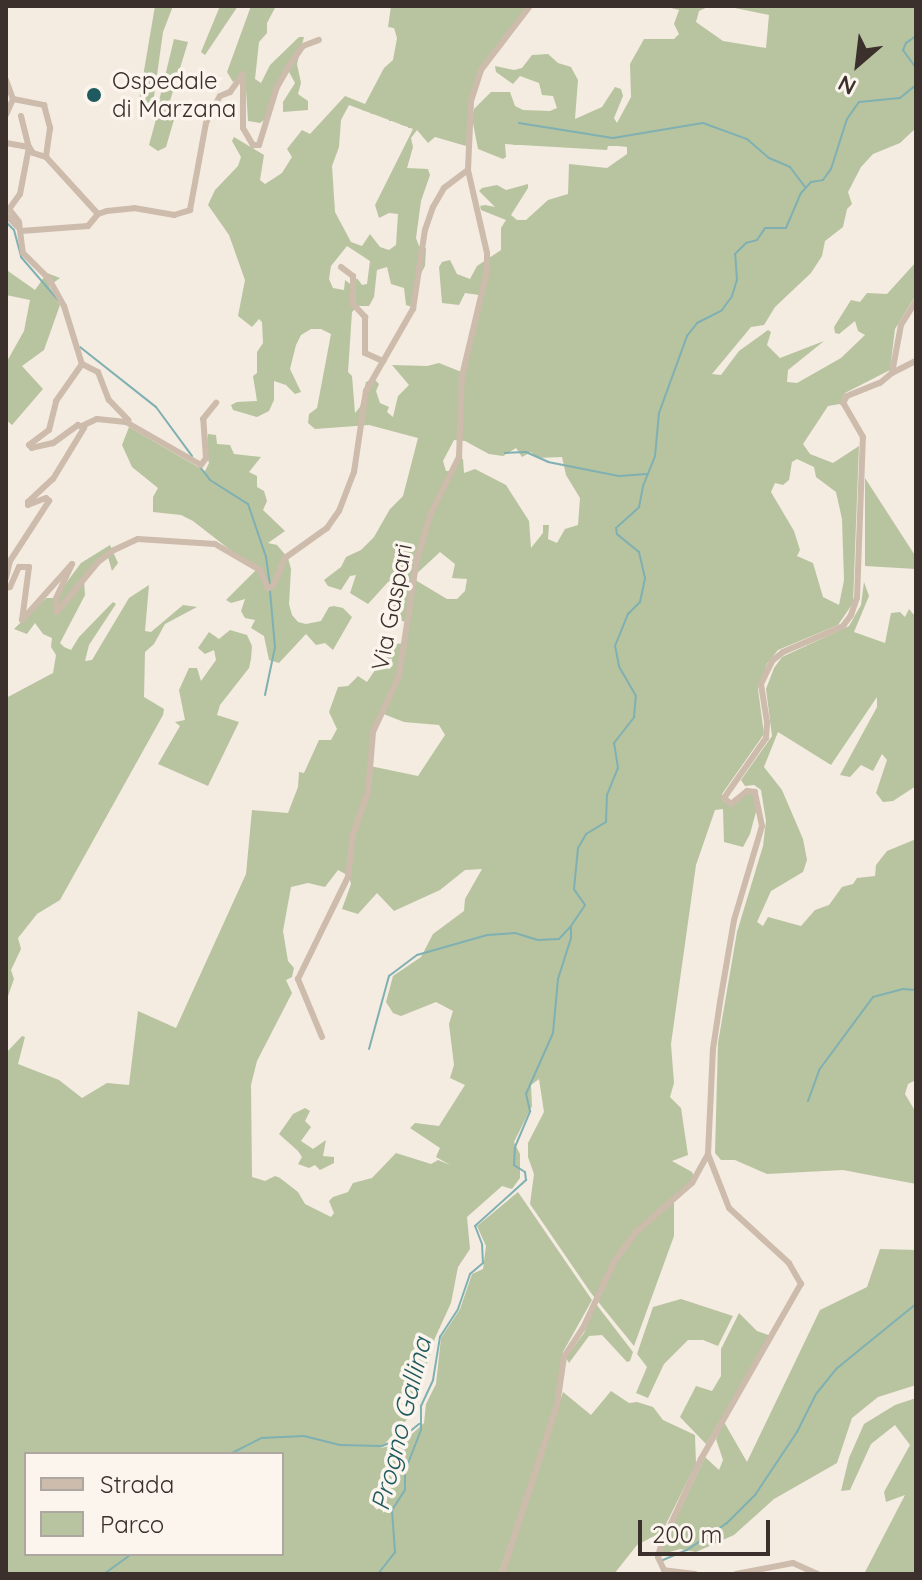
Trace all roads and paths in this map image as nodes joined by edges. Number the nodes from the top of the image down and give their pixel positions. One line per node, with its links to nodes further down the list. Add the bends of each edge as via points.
1 (530, 6): 10 (street, Via Gaspari, via 474,83 467,126)
2 (319, 40): 11 (street, via 303,46 289,66 259,145 253,145 243,128 243,74 230,92 220,96 206,123 190,210 174,215 134,208)
3 (6, 80): 4 (street)
4 (13, 99): 5 (street); 9 (street, via 42,103 50,128)
5 (6, 115)
6 (21, 116): 8 (street)
7 (6, 143): 8 (street)
8 (29, 147): 9 (street); 13 (street, via 20,194 9,209)
9 (46, 157): 11 (street)
10 (468, 170): 16 (street, via 444,188 433,207 413,309); 25 (street, Via Gaspari, via 487,271 462,376 459,457 431,513 417,559 399,676 373,732 368,792 353,834 348,877 298,979)
11 (98, 214): 13 (street, via 88,226)
12 (6, 215): 13 (street)
13 (21, 231): 18 (street, via 23,253 49,279 64,306)
14 (341, 267): 16 (street, via 353,276 353,304 365,317 365,353)
15 (916, 301): 19 (street, via 901,325)
16 (383, 361): 24 (street, via 366,391 354,472 339,511 327,528 285,558 273,586 268,588 260,570 215,544 138,539 98,562 57,612 56,599 72,564 22,620 29,567 19,567)
17 (916, 361): 19 (street)
18 (82, 364): 21 (street, via 98,372 109,400); 22 (street, via 56,401 49,430 29,445 53,443)
19 (892, 373): 26 (street, via 843,403 863,437 857,598 851,615 843,626 772,661 761,684 766,738 724,798 731,804 747,791 755,792 762,826 734,920 720,1002)
20 (216, 403): 21 (street, via 203,419 206,458 198,464)
21 (126, 422): 22 (street, via 97,419)
22 (84, 425): 23 (street, via 53,479 28,502 49,501 10,561)
23 (6, 578)
24 (6, 588)
25 (322, 1037)
26 (708, 1154): 27 (street, via 700,1173 635,1233 614,1262 564,1357 557,1405); 28 (street, via 729,1208 789,1263 801,1284 701,1459 661,1545 658,1557 664,1570)
27 (502, 1574)
28 (695, 1574)
29 (736, 1574): 30 (street, via 793,1563)
30 (818, 1574)

